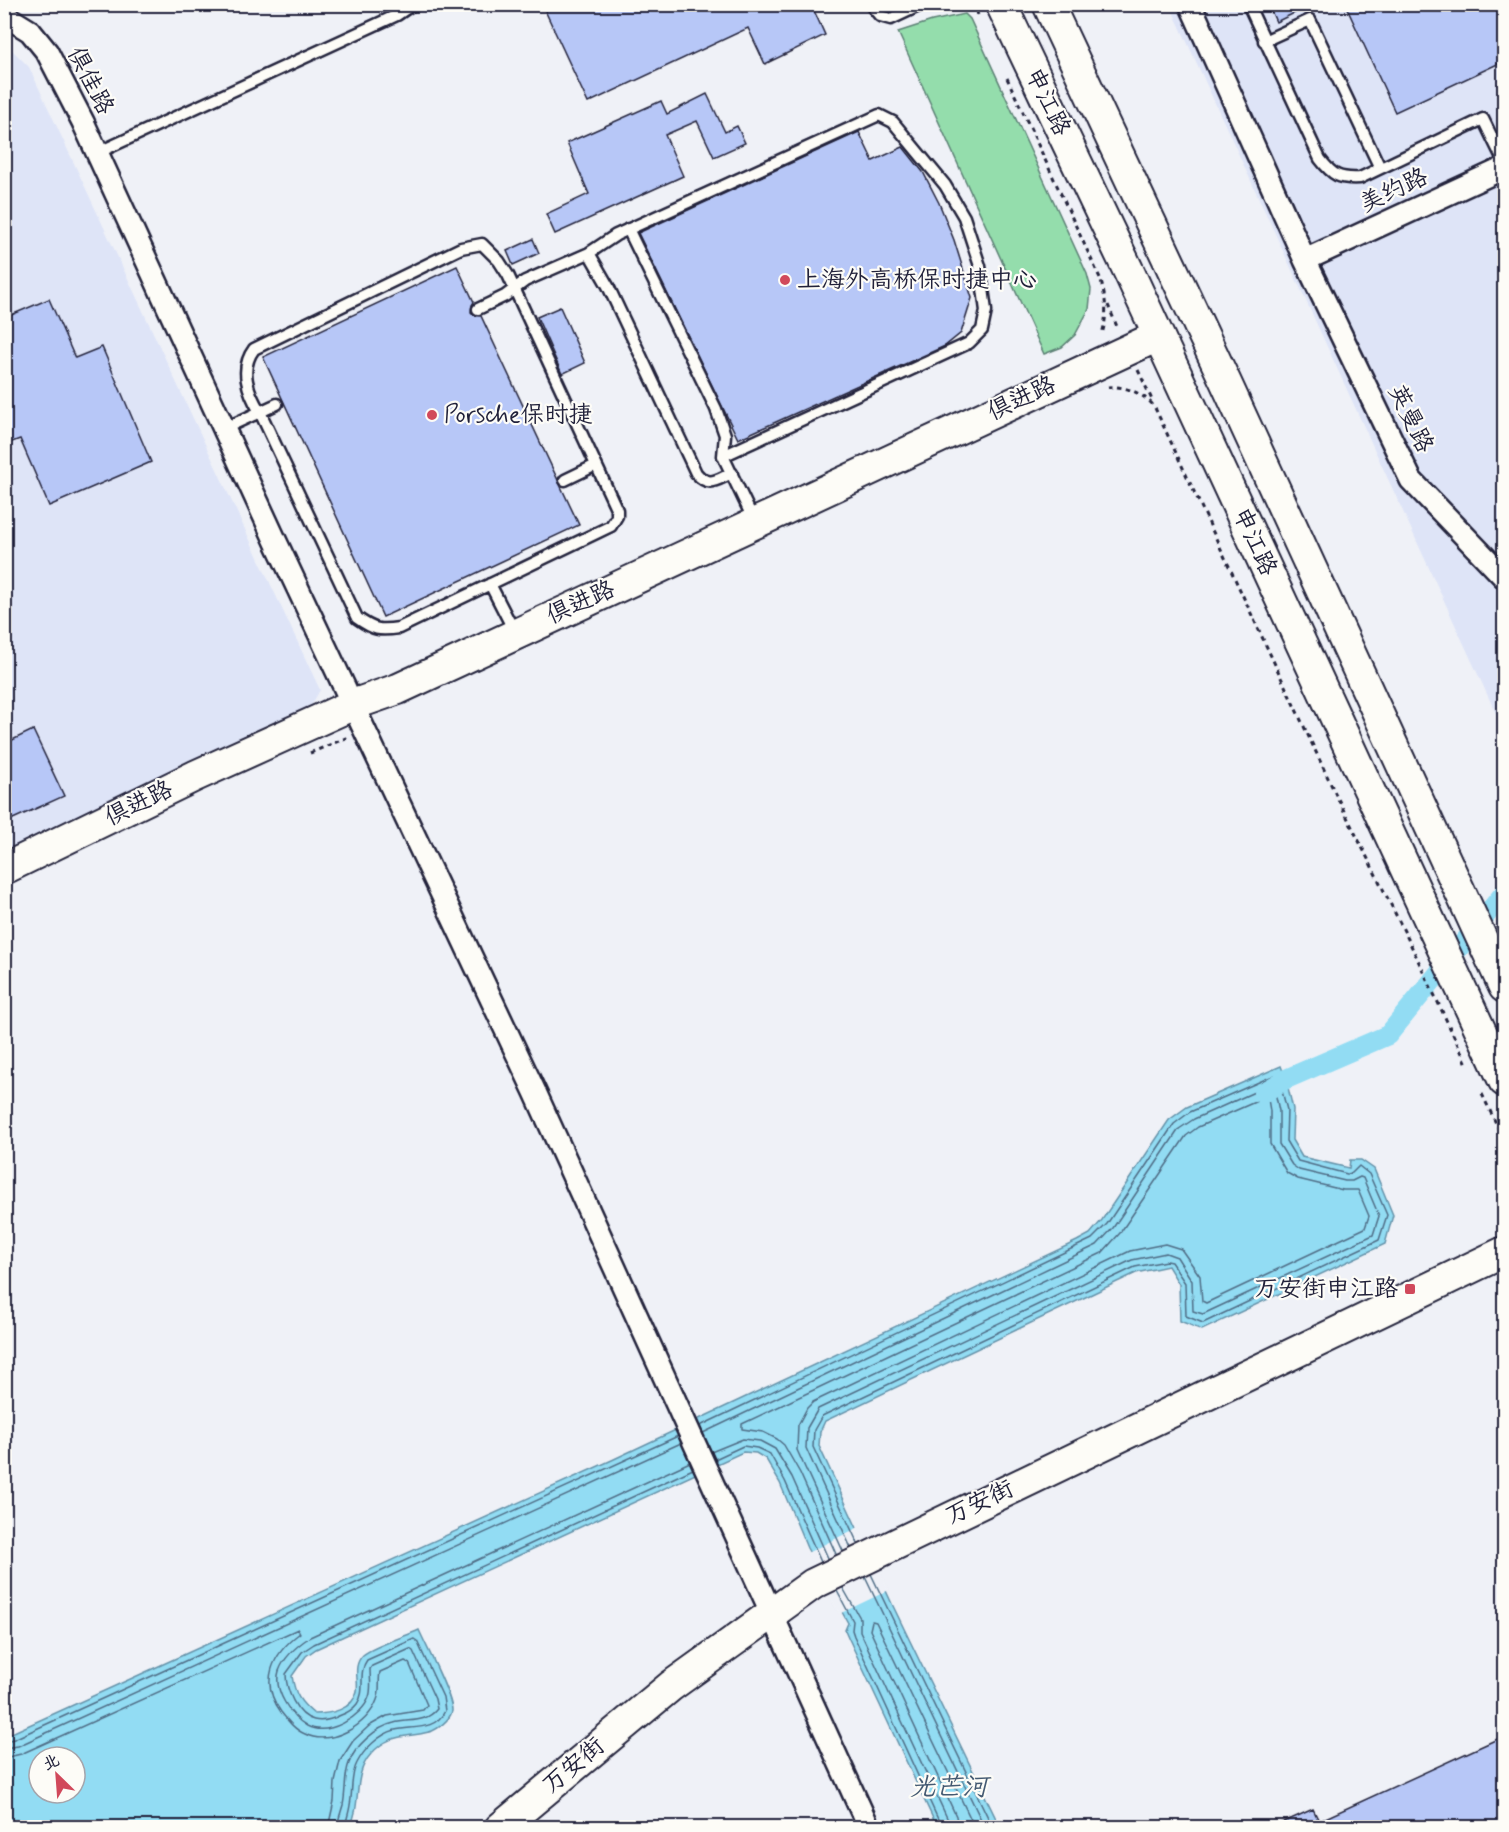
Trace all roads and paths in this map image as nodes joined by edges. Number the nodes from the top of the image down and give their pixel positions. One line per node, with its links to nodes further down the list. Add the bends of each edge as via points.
1 (413, 4): 12 (lane, via 398,15)
2 (870, 4): 3 (lane, via 880,16 891,19)
3 (923, 4)
4 (973, 4): 8 (path)
5 (1048, 4): 38 (street, 申江路)
6 (1190, 4): 18 (street, 英曼路)
7 (1248, 4): 10 (lane)
8 (992, 14): 23 (street, 申江路)
9 (4, 15): 12 (street, 俱佳路, via 30,31 47,52)
10 (1264, 41): 14 (lane, via 1327,168 1341,179 1360,178); 14 (lane, via 1310,20)
11 (1006, 74): 19 (path)
12 (97, 153): 27 (street, 俱佳路)
13 (1504, 162): 14 (lane, via 1483,119)
14 (1380, 168)
15 (1504, 168): 18 (street, 美约路)
16 (628, 229): 17 (lane); 28 (lane, via 716,409 724,435); 28 (lane, via 879,115 893,122 945,185 964,217 980,266 986,311 982,330 969,343)
17 (589, 253): 20 (lane, via 525,281); 30 (lane, via 696,472 703,481 711,483)
18 (1305, 260): 33 (street, 英曼路, via 1411,480)
19 (1100, 278)
20 (514, 290): 22 (lane); 26 (lane, via 499,261 482,244 461,248 254,349 246,359 246,378 249,394); 29 (lane)
21 (1106, 300): 24 (path)
22 (478, 309)
23 (1158, 336): 24 (street, 俱进路); 40 (street, 申江路)
24 (1126, 350): 32 (street, 俱进路); 39 (path)
25 (278, 404): 26 (lane)
26 (260, 412): 27 (lane); 34 (lane, via 357,618 380,630 399,628)
27 (223, 429): 36 (street, 俱佳路)
28 (723, 456): 30 (lane)
29 (596, 465): 31 (lane); 34 (lane, via 617,510 611,526)
30 (732, 473): 32 (lane)
31 (565, 480)
32 (755, 523): 36 (street, 俱进路, via 398,689)
33 (1504, 577)
34 (490, 584): 35 (lane)
35 (510, 625)
36 (352, 705): 37 (street, 俱进路, via 195,776); 42 (street, 俱佳路, via 535,1092)
37 (4, 870)
38 (1501, 980)
39 (1447, 1023)
40 (1504, 1081)
41 (1504, 1252): 42 (street, 万安街, via 878,1551 813,1584)
42 (772, 1613): 43 (street, 万安街, via 671,1686); 44 (street, 俱佳路)
43 (500, 1827)
44 (869, 1827)

